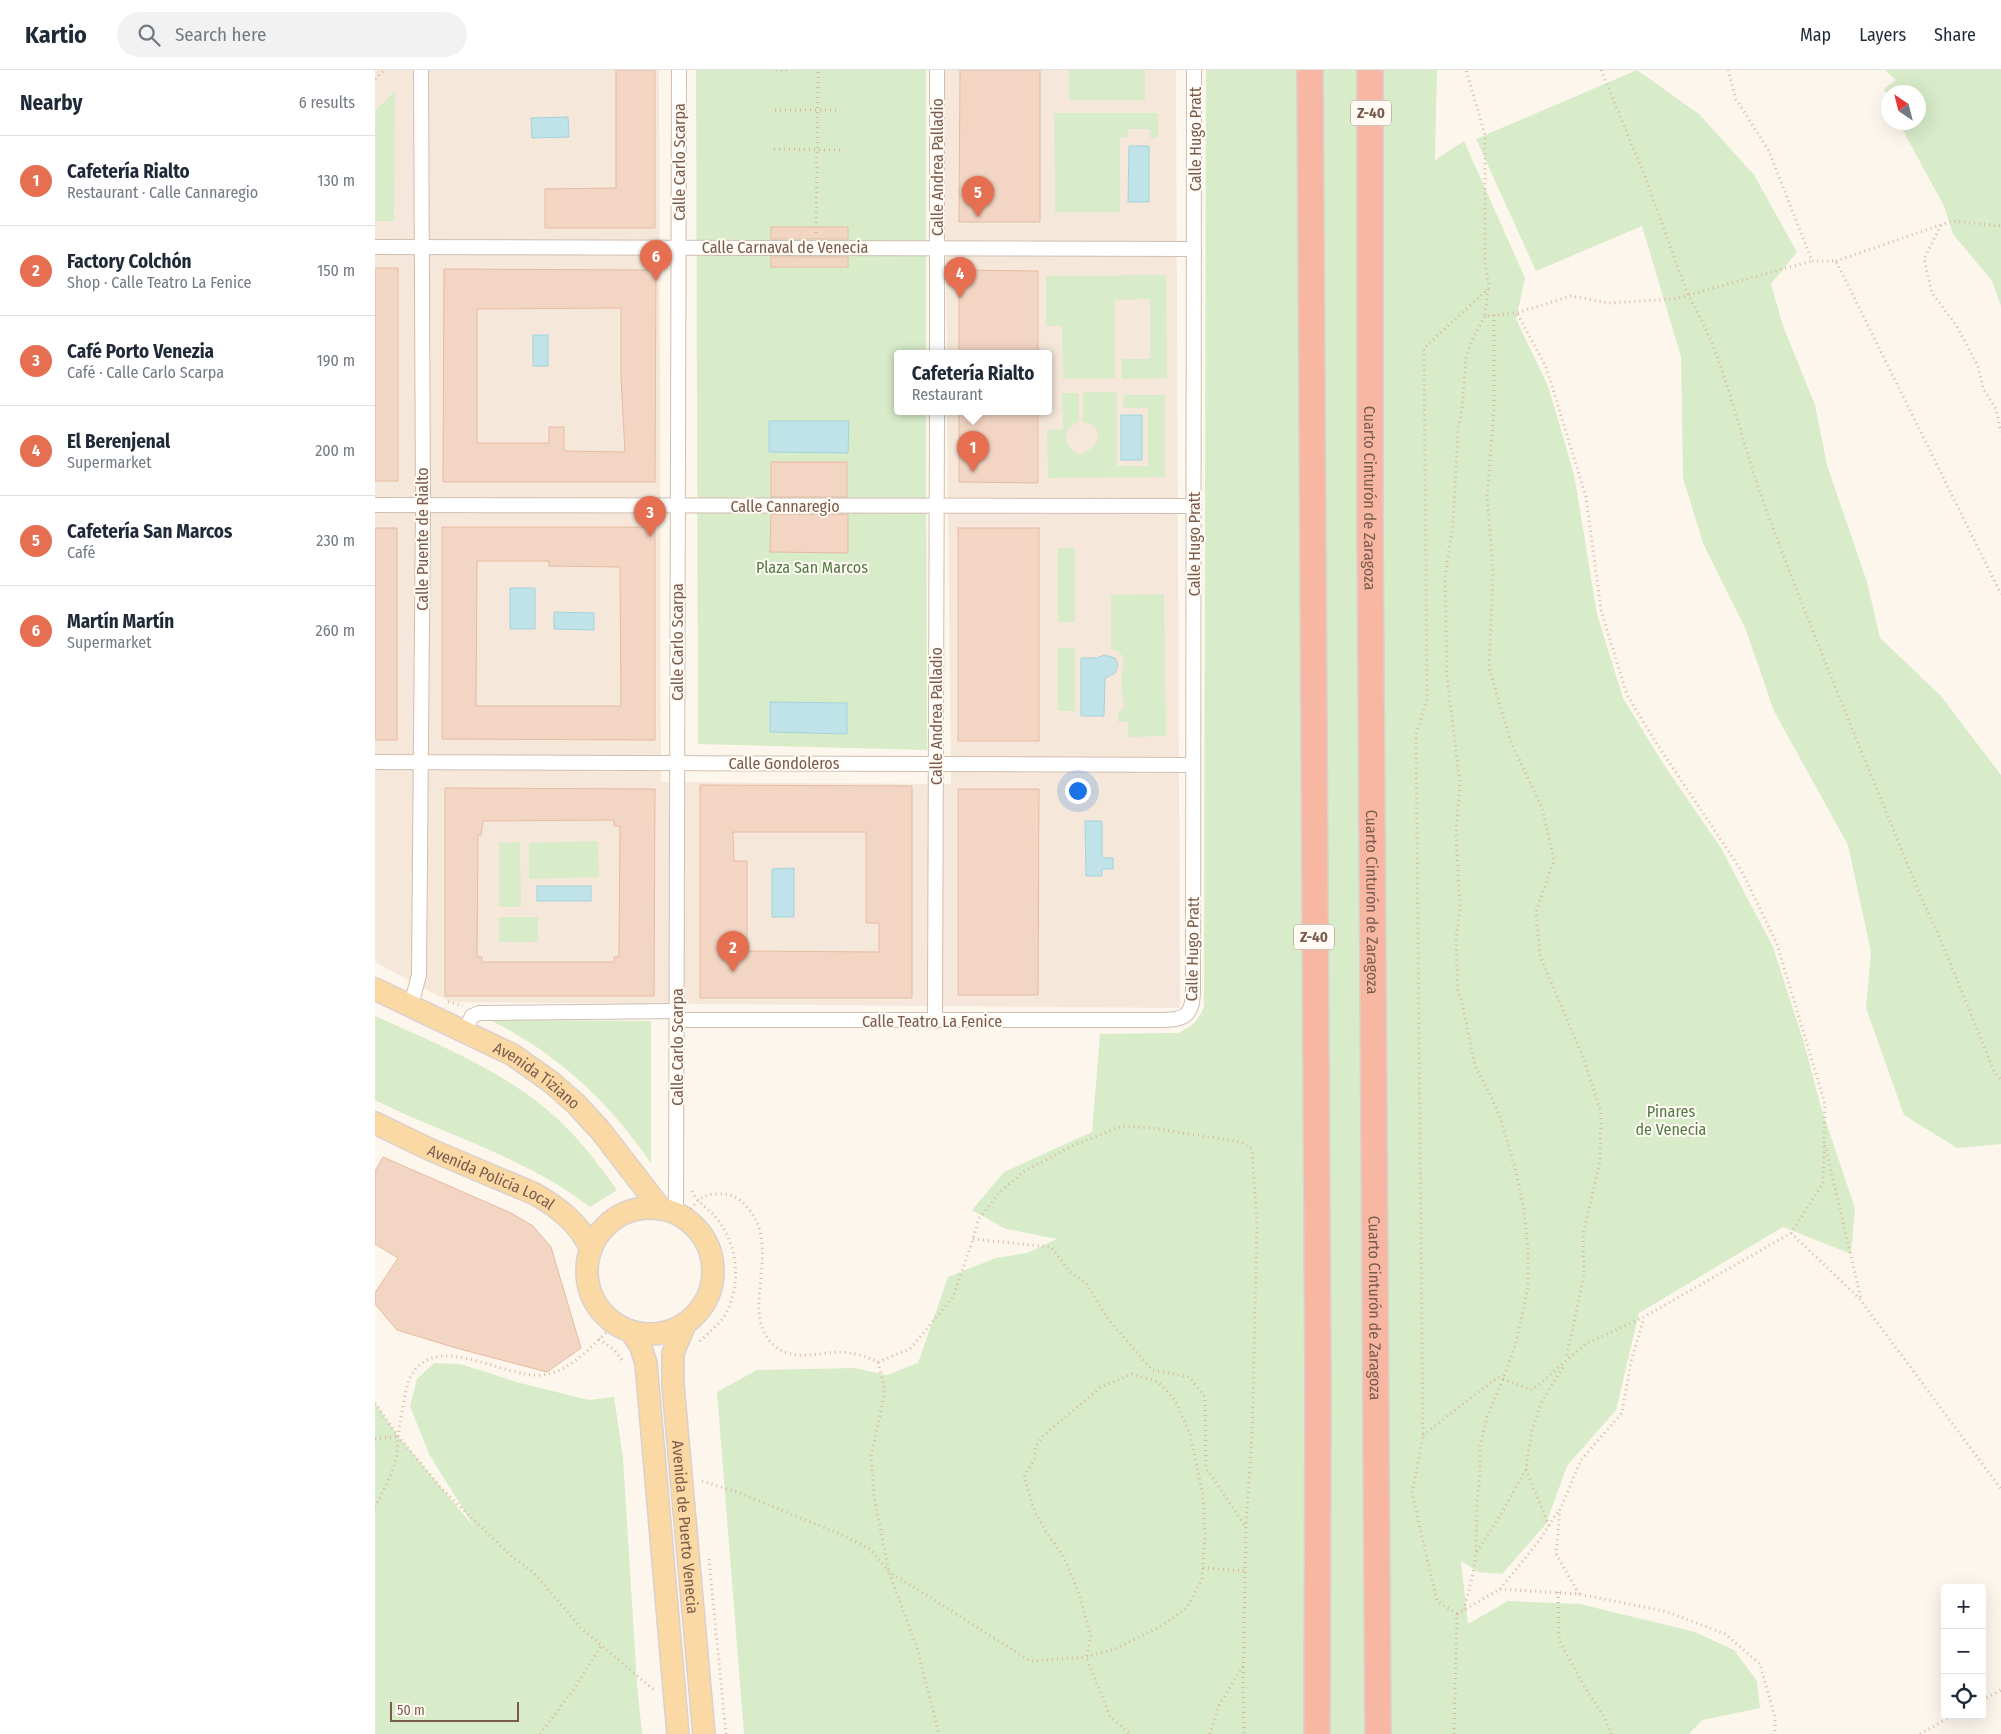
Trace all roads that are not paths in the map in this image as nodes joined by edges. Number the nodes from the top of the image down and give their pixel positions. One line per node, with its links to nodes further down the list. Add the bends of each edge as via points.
1 (421, 70): 8 (street, Calle Puente de Rialto)
2 (679, 70): 9 (street, Calle Carlo Scarpa)
3 (937, 70): 10 (street, Calle Andrea Palladio)
4 (1194, 70): 11 (street, Calle Hugo Pratt)
5 (1310, 70): 37 (highway, Z-40)
6 (1371, 70): 38 (highway, Cuarto Cinturón de Zaragoza / Z-40, via 1370,524)
7 (375, 246): 8 (street, Calle Carnaval de Venecia)
8 (422, 247): 9 (street, Calle Carnaval de Venecia); 15 (street, Calle Puente de Rialto)
9 (679, 247): 10 (street, Calle Carnaval de Venecia); 16 (street, Calle Carlo Scarpa)
10 (937, 247): 11 (street, Calle Carnaval de Venecia); 12 (street, Calle Andrea Palladio)
11 (1195, 249): 18 (street, Calle Hugo Pratt)
12 (937, 350)
13 (937, 415): 17 (street, Calle Andrea Palladio)
14 (375, 505): 15 (street, Calle Cannaregio)
15 (423, 505): 16 (street, Calle Cannaregio); 20 (street, Calle Puente de Rialto)
16 (678, 506): 17 (street, Calle Cannaregio); 21 (street, Calle Carlo Scarpa)
17 (937, 506): 18 (street, Calle Cannaregio); 22 (street, Calle Andrea Palladio)
18 (1194, 506): 23 (street, Calle Hugo Pratt)
19 (375, 762): 20 (street, Calle Gondoleros)
20 (420, 763): 21 (street, Calle Gondoleros); 25 (street, Calle Puente de Rialto, via 419,975)
21 (676, 763): 22 (street, Calle Gondoleros); 27 (street, Calle Carlo Scarpa)
22 (936, 764): 23 (street, Calle Gondoleros); 28 (street, Calle Andrea Palladio)
23 (1193, 765): 26 (street, Calle Hugo Pratt, via 1193,1004)
24 (375, 989): 25 (main road, Avenida Tiziano)
25 (408, 1007): 29 (main road, Avenida Tiziano)
26 (1185, 1015): 28 (street, Calle Teatro La Fenice, via 1169,1020)
27 (677, 1016): 28 (street, Calle Teatro La Fenice); 29 (street, Calle Teatro La Fenice, via 479,1013 472,1016); 31 (street, Calle Carlo Scarpa)
28 (935, 1022)
29 (464, 1032): 31 (main road, Avenida Tiziano, via 513,1055 551,1082 576,1104)
30 (375, 1123): 32 (main road, Avenida Policía Local, via 535,1194 576,1224)
31 (674, 1214): 32 (main road, via 647,1208 630,1212 614,1220); 33 (main road, via 697,1228 706,1241 713,1270 706,1300 698,1313)
32 (591, 1249): 34 (main road, via 588,1282 593,1298 603,1313)
33 (685, 1324): 34 (main road, via 651,1334); 36 (main road, Avenida de Puerto Venecia, via 673,1353 672,1378)
34 (624, 1328): 35 (main road, Avenida de Puerto Venecia, via 640,1345 646,1363)
35 (679, 1734)
36 (704, 1734)
37 (1317, 1734)
38 (1378, 1734)

